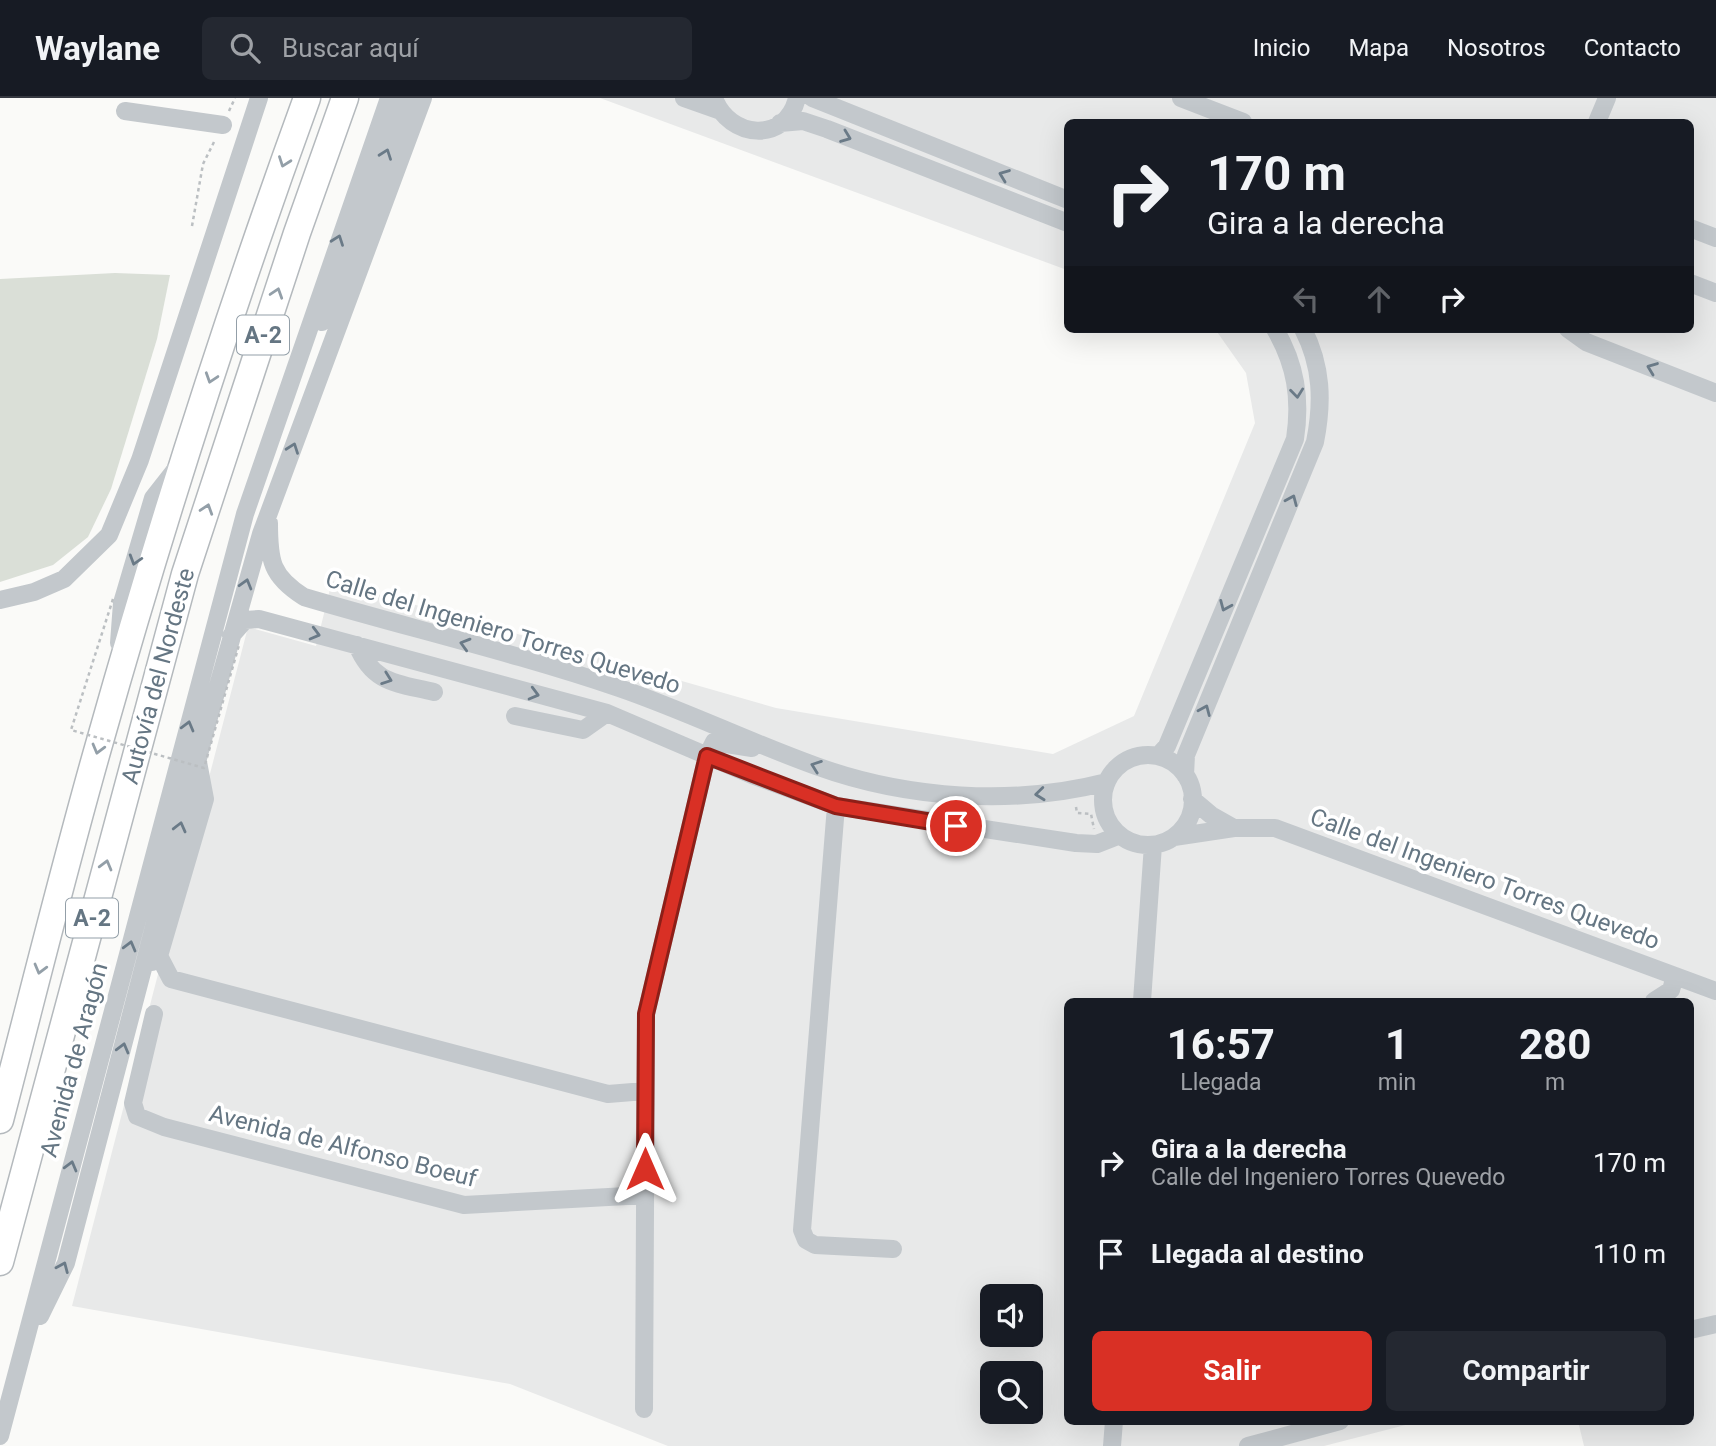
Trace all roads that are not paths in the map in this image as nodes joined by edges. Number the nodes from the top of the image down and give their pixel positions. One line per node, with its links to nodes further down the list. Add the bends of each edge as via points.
1 (260, 98): 30 (street, via 140,460 109,535 64,579)
2 (307, 98): 56 (highway, Autovía del Nordeste / A-2, one-way to 56, via 263,218 117,684)
3 (345, 98): 59 (highway, Autovía del Nordeste / A-2, one-way to 3, via 185,574)
4 (389, 98): 29 (street, Avenida de Aragón, one-way to 4)
5 (407, 98): 29 (street, one-way to 5)
6 (423, 98): 28 (street, one-way to 6)
7 (684, 98): 12 (street)
8 (797, 98): 16 (street)
9 (811, 98): 18 (street, one-way to 9)
10 (1181, 98): 14 (street)
11 (1607, 98): 15 (street)
12 (716, 104): 16 (street, via 725,119 746,130 770,129)
13 (125, 111): 17 (street)
14 (1235, 119)
15 (1598, 119)
16 (780, 123): 19 (street, one-way to 19, via 803,121 827,129)
17 (223, 125)
18 (1064, 198)
19 (1064, 221)
20 (1694, 230): 21 (street)
21 (1716, 238)
22 (1694, 285): 23 (street)
23 (1716, 293)
24 (1277, 333): 38 (street, one-way to 38, via 1298,388 1295,439 1167,746)
25 (1305, 333): 40 (street, one-way to 25, via 1186,755 1315,442 1321,387 1315,353)
26 (1574, 333): 27 (street, one-way to 26)
27 (1716, 393)
28 (269, 512): 31 (street, one-way to 28); 36 (street, Calle del Ingeniero Torres Quevedo, one-way to 28, via 618,688 304,597 286,585 272,567)
29 (246, 514): 62 (street, Avenida de Aragón, one-way to 29)
30 (0, 600)
31 (235, 640): 32 (street, Calle del Ingeniero Torres Quevedo, one-way to 32, via 245,621 259,619); 39 (street)
32 (357, 645): 33 (street, one-way to 33, via 371,673); 34 (street, Calle del Ingeniero Torres Quevedo, one-way to 34)
33 (434, 692)
34 (607, 713): 35 (street, via 583,730); 37 (street, Calle del Ingeniero Torres Quevedo)
35 (515, 716)
36 (783, 753): 37 (street, via 714,743); 41 (street, Calle del Ingeniero Torres Quevedo, one-way to 36, via 1074,790 982,797 842,775)
37 (707, 756): 43 (street, Calle del Ingeniero Torres Quevedo); 55 (street, via 646,1014)
38 (1158, 756): 40 (street); 41 (street, via 1145,755 1123,763)
39 (197, 760): 48 (street, via 205,799); 49 (street, one-way to 39)
40 (1185, 775): 42 (street)
41 (1107, 782): 45 (street, via 1106,817)
42 (1192, 799): 44 (street, via 1210,816); 46 (street, via 1186,824)
43 (836, 806): 45 (street, Calle del Ingeniero Torres Quevedo, via 1076,844 1097,844); 58 (street, via 802,1230 806,1240 815,1245)
44 (1234, 828): 46 (street, Calle del Ingeniero Torres Quevedo); 50 (street, Calle del Ingeniero Torres Quevedo, via 1275,828)
45 (1120, 835): 47 (street, via 1130,842)
46 (1174, 837): 47 (street)
47 (1153, 845): 52 (street)
48 (159, 956): 49 (street); 55 (street, via 171,979 596,1091)
49 (144, 968): 62 (street, one-way to 49, via 66,1263)
50 (1675, 976): 51 (street, Calle del Ingeniero Torres Quevedo); 53 (street, via 1671,990)
51 (1716, 991)
52 (1142, 998)
53 (1659, 998)
54 (154, 1014): 57 (street, Avenida de Alfonso Boeuf, via 133,1103 137,1116 164,1127 464,1205)
55 (645, 1091): 57 (street)
56 (0, 1120)
57 (645, 1195): 63 (street)
58 (893, 1249)
59 (0, 1262)
60 (1716, 1324): 61 (street)
61 (1694, 1329)
62 (23, 1350): 66 (street, Avenida de Aragón)
63 (644, 1409)
64 (1114, 1425): 67 (street)
65 (1325, 1425): 68 (street)
66 (0, 1436)
67 (1112, 1446)
68 (1248, 1446)

